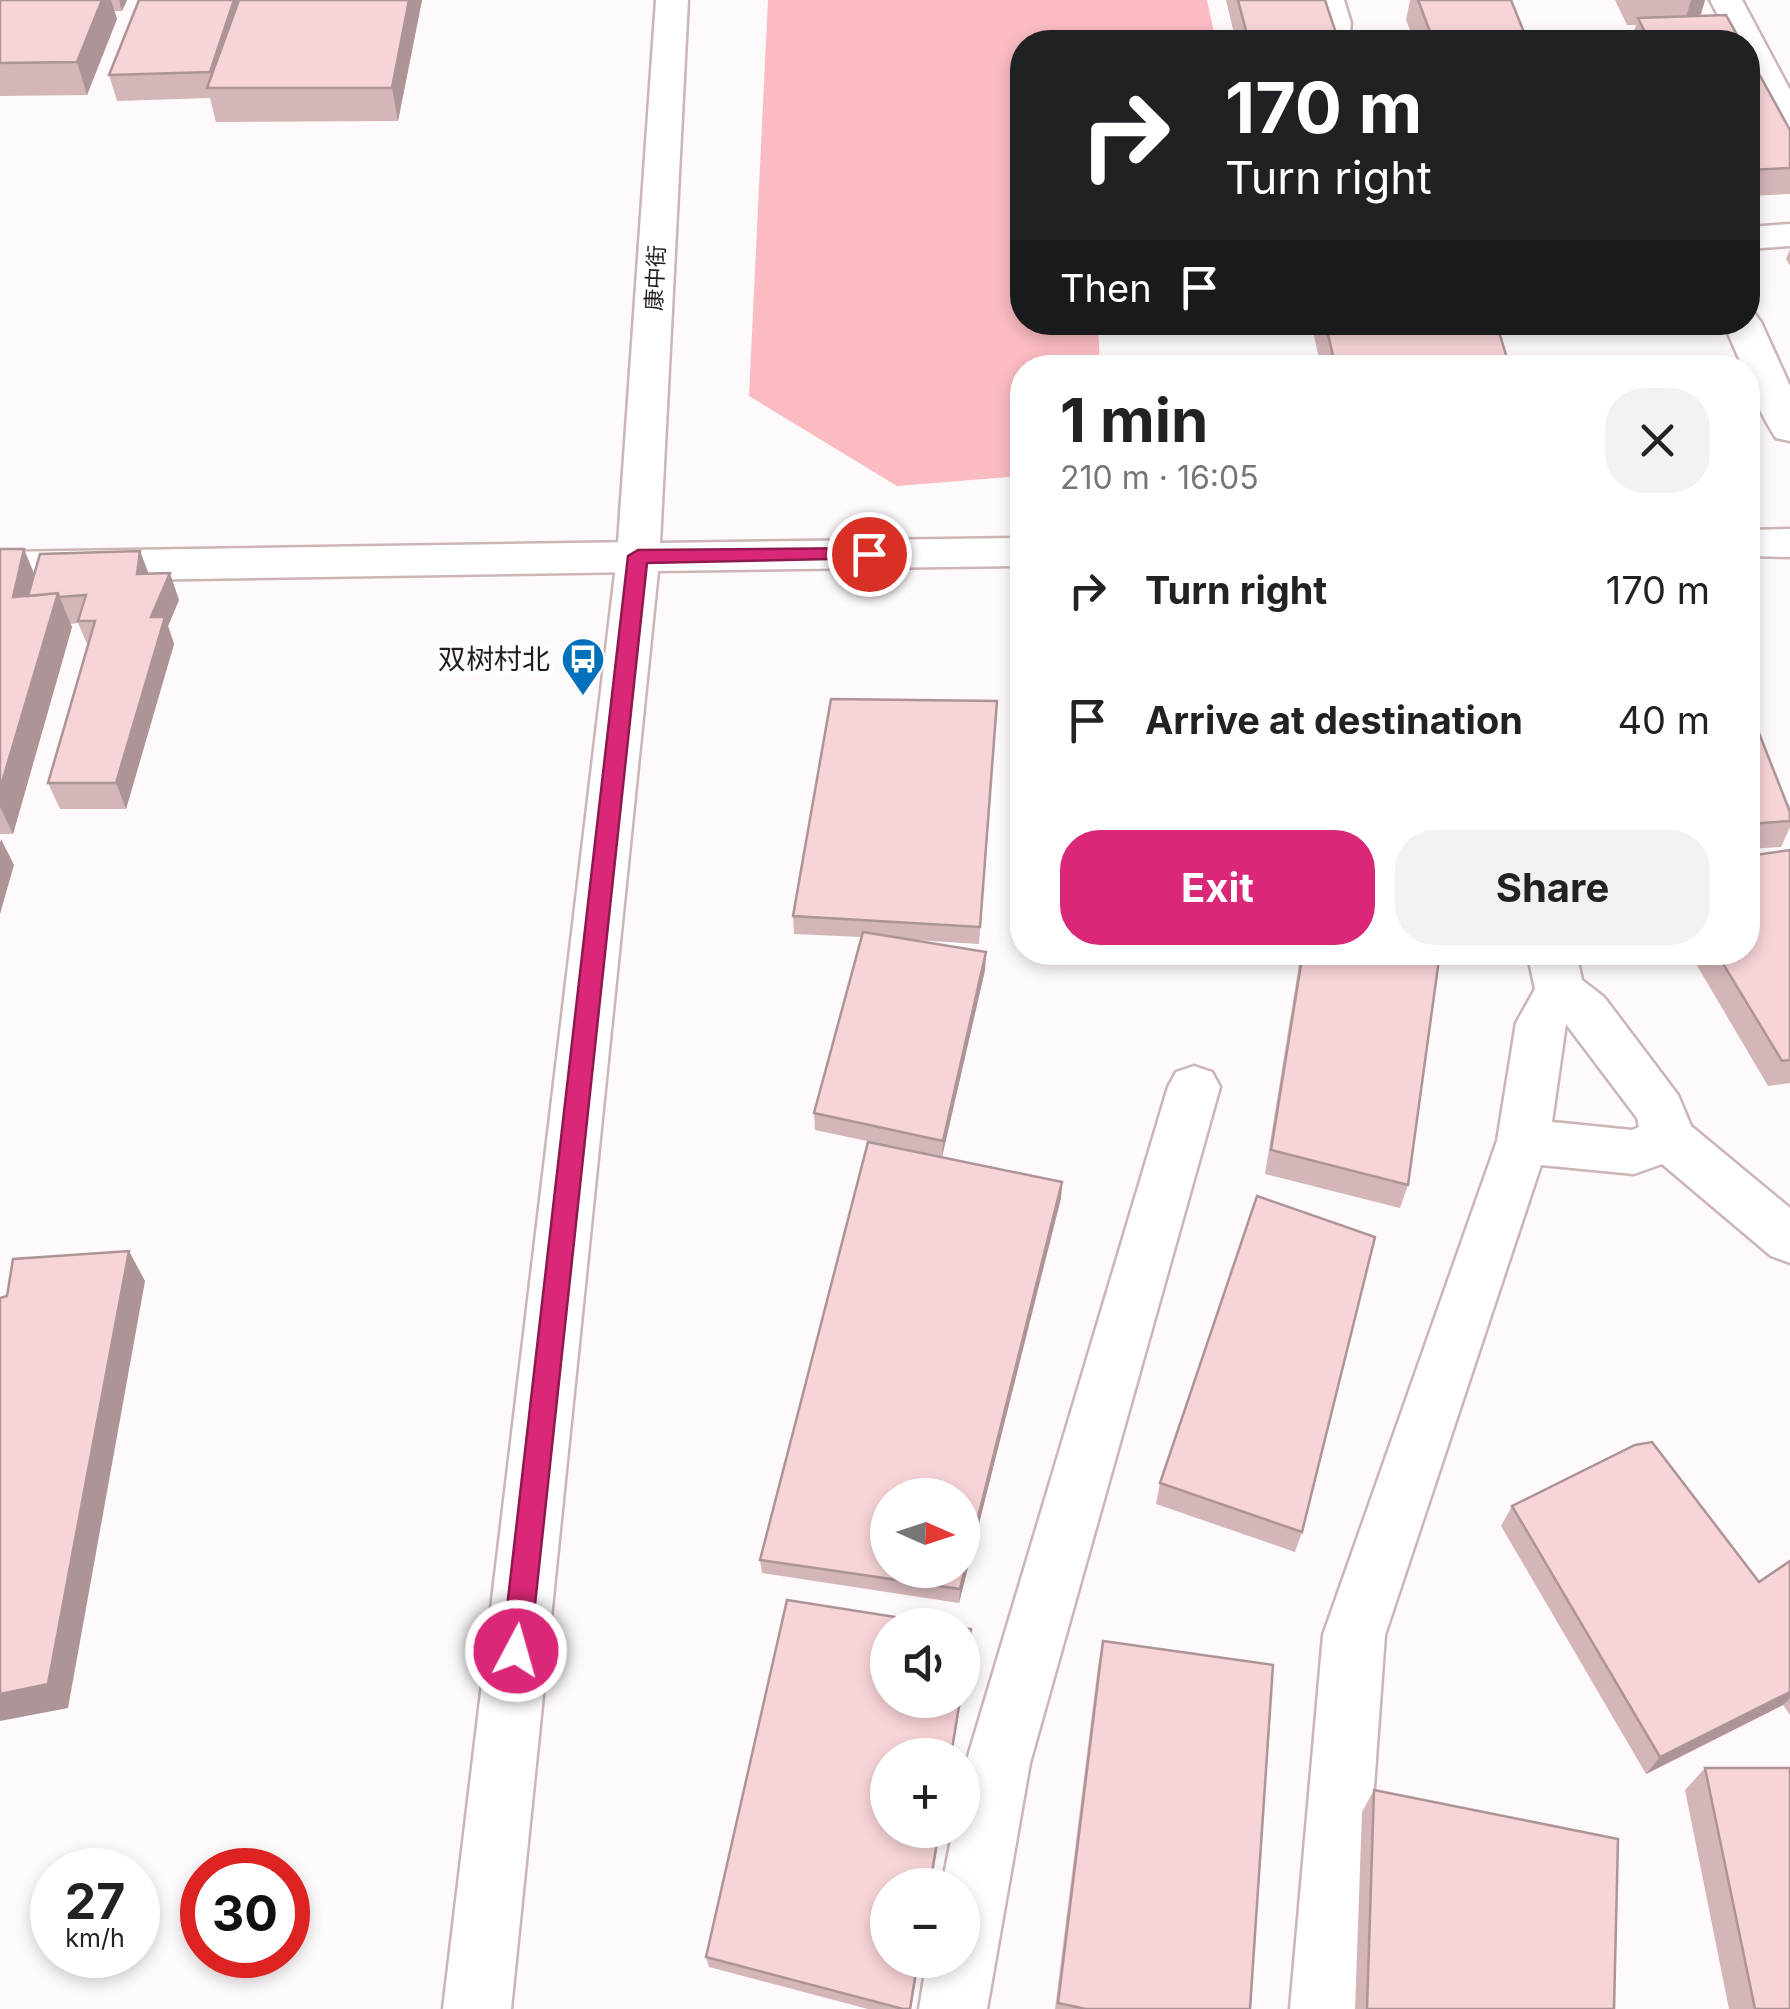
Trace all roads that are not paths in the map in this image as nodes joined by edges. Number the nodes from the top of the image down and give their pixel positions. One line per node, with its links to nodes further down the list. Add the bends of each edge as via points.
1 (672, 0): 15 (street, 康中街)
2 (1328, 0): 4 (street)
3 (1726, 0): 5 (street)
4 (1334, 30)
5 (1742, 30)
6 (1760, 65): 7 (street)
7 (1790, 122)
8 (1790, 235): 9 (street)
9 (1760, 237)
10 (1760, 362): 11 (street)
11 (1790, 429)
12 (1760, 543): 13 (street)
13 (1790, 543)
14 (1010, 552): 15 (street)
15 (638, 556): 16 (street); 24 (street, 康中街)
16 (0, 567)
17 (1556, 971): 19 (street, via 1660,1110); 20 (street)
18 (1194, 1087): 22 (street, via 998,1762)
19 (1669, 1138): 20 (street, via 1634,1152); 21 (street)
20 (1523, 1141): 26 (street, via 1354,1635)
21 (1790, 1240)
22 (978, 1868)
23 (958, 1978): 25 (street)
24 (476, 2009)
25 (952, 2009)
26 (1324, 2009)

